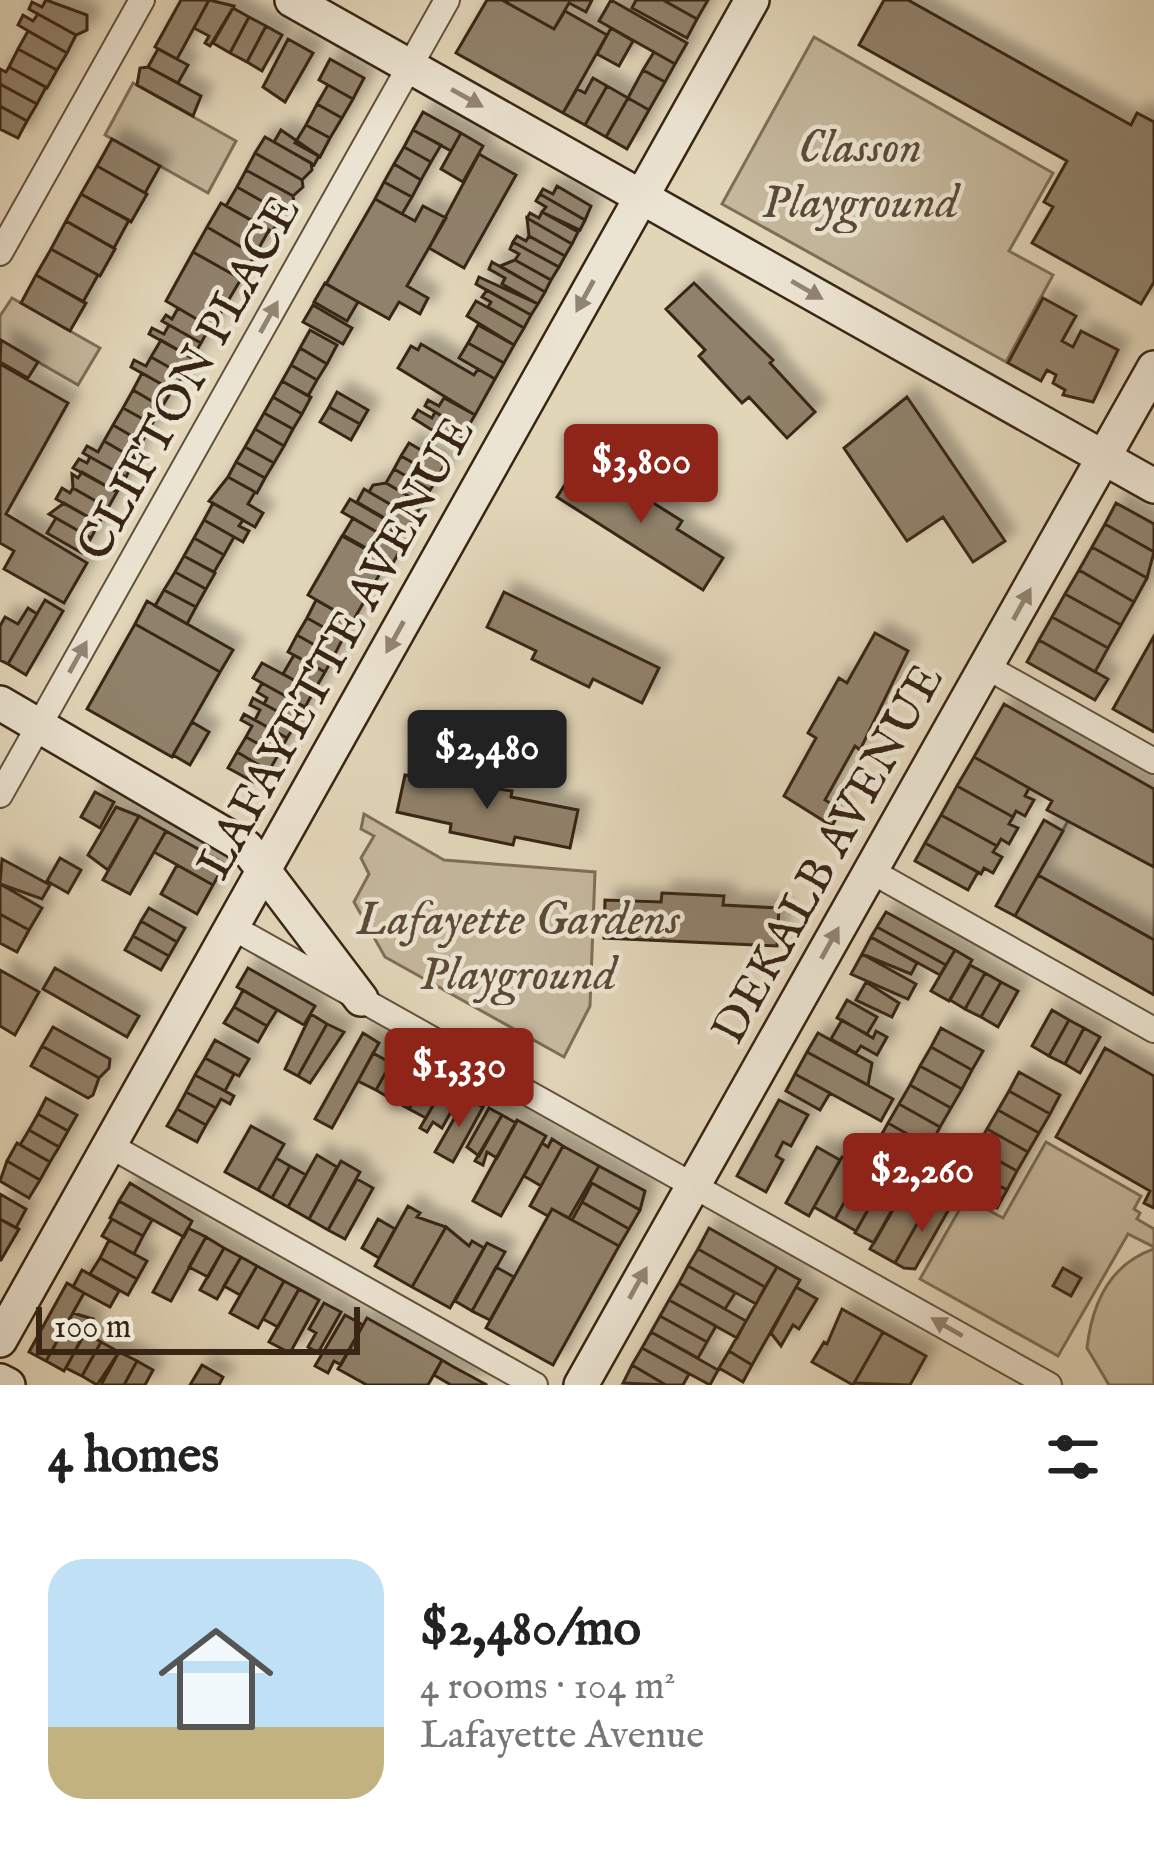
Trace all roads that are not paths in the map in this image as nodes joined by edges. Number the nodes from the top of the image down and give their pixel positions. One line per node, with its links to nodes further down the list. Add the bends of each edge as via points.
1 (142, 0): 7 (street)
2 (292, 0): 5 (main road)
3 (447, 0): 5 (street, CLIFTON PLACE)
4 (752, 0): 6 (main road, LAFAYETTE AVENUE)
5 (410, 67): 6 (main road, one-way to 6); 13 (street, CLIFTON PLACE, one-way to 5)
6 (642, 194): 9 (main road, one-way to 9); 17 (main road, LAFAYETTE AVENUE, one-way to 17)
7 (0, 254)
8 (1154, 368): 9 (main road, DEKALB AVENUE)
9 (1103, 458): 10 (main road); 11 (main road, DEKALB AVENUE, one-way to 9)
10 (1154, 486)
11 (986, 667): 14 (street); 16 (main road, DEKALB AVENUE)
12 (0, 703): 13 (main road)
13 (39, 726): 15 (street, CLIFTON PLACE); 17 (main road, via 246,847)
14 (1154, 761)
15 (0, 795)
16 (872, 871): 20 (street); 22 (main road, DEKALB AVENUE, one-way to 16)
17 (263, 873): 18 (main road, LAFAYETTE AVENUE); 19 (main road)
18 (232, 927): 19 (street); 21 (main road, LAFAYETTE AVENUE)
19 (361, 999): 22 (street)
20 (1154, 1030)
21 (109, 1144): 23 (main road, LAFAYETTE AVENUE); 24 (street)
22 (694, 1184): 25 (main road, DEKALB AVENUE, one-way to 22); 26 (street, one-way to 22)
23 (0, 1340)
24 (536, 1385)
25 (581, 1385)
26 (1049, 1385)

